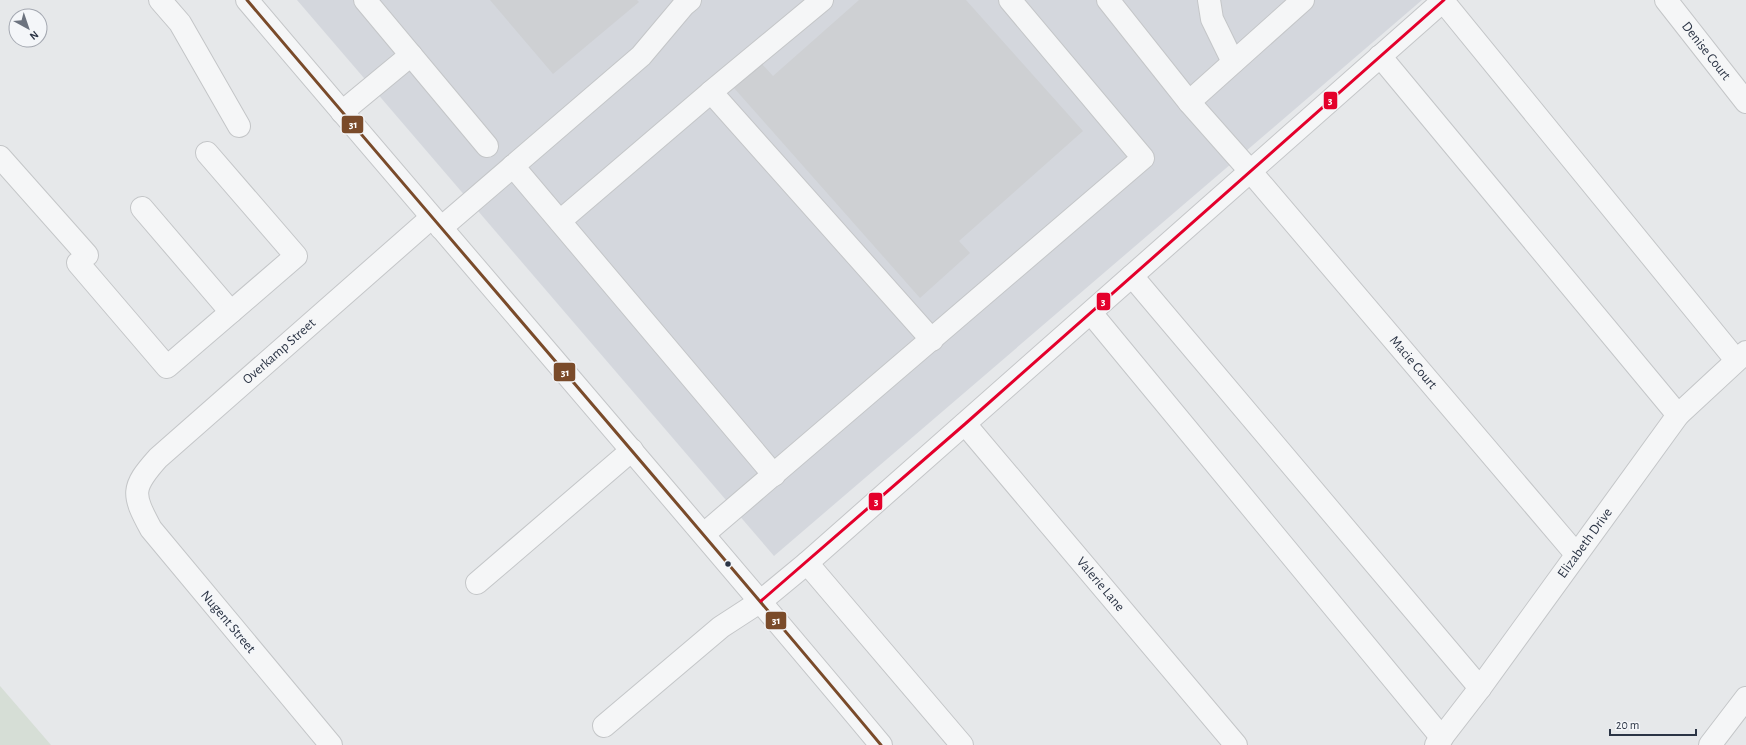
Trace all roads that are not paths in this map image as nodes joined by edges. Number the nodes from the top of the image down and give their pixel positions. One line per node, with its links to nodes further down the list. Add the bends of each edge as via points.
1 (160, 0): 19 (street, via 180,23)
2 (247, 0): 18 (street)
3 (365, 0): 12 (street)
4 (690, 0): 23 (street, Overkamp Street, via 641,56)
5 (822, 0): 15 (street)
6 (1010, 0): 31 (street, via 1143,158)
7 (1108, 0): 16 (street, Macie Court)
8 (1209, 0): 14 (street, via 1212,19)
9 (1303, 0): 14 (street)
10 (1444, 0): 13 (street); 32 (street)
11 (1666, 0): 17 (street, Denise Court)
12 (411, 55): 18 (street); 20 (street)
13 (1380, 56): 24 (street); 33 (street)
14 (1233, 62): 16 (street)
15 (711, 92): 26 (street); 31 (street)
16 (1189, 102): 24 (street, Macie Court)
17 (1746, 102)
18 (342, 112): 27 (street)
19 (239, 126)
20 (487, 146)
21 (207, 153): 29 (street, via 296,256)
22 (0, 157): 29 (street, via 167,367)
23 (513, 166): 26 (street); 27 (street, Overkamp Street)
24 (1251, 172): 28 (street); 39 (street, Macie Court)
25 (142, 208): 29 (street)
26 (560, 221): 36 (street)
27 (436, 223): 35 (street); 37 (street, Overkamp Street, via 158,458 143,475)
28 (1132, 276): 30 (street); 43 (street)
29 (231, 312)
30 (1091, 313): 34 (street); 46 (street)
31 (932, 340): 36 (street)
32 (1741, 356): 33 (street, Elizabeth Drive)
33 (1678, 415): 39 (street, Elizabeth Drive)
34 (965, 424): 40 (street); 50 (street, Valerie Lane)
35 (632, 450): 38 (street); 41 (street)
36 (774, 475): 38 (street)
37 (136, 493): 47 (street, Nugent Street, via 139,507 151,529)
38 (704, 534): 42 (street)
39 (1576, 554): 43 (street, Elizabeth Drive)
40 (807, 563): 42 (street); 49 (street)
41 (477, 583)
42 (761, 601): 45 (street, via 721,627); 48 (street)
43 (1480, 688): 46 (street, Elizabeth Drive)
44 (1746, 698): 51 (street)
45 (604, 726)
46 (1439, 742)
47 (331, 745)
48 (881, 745)
49 (962, 745)
50 (1236, 745)
51 (1710, 745)

